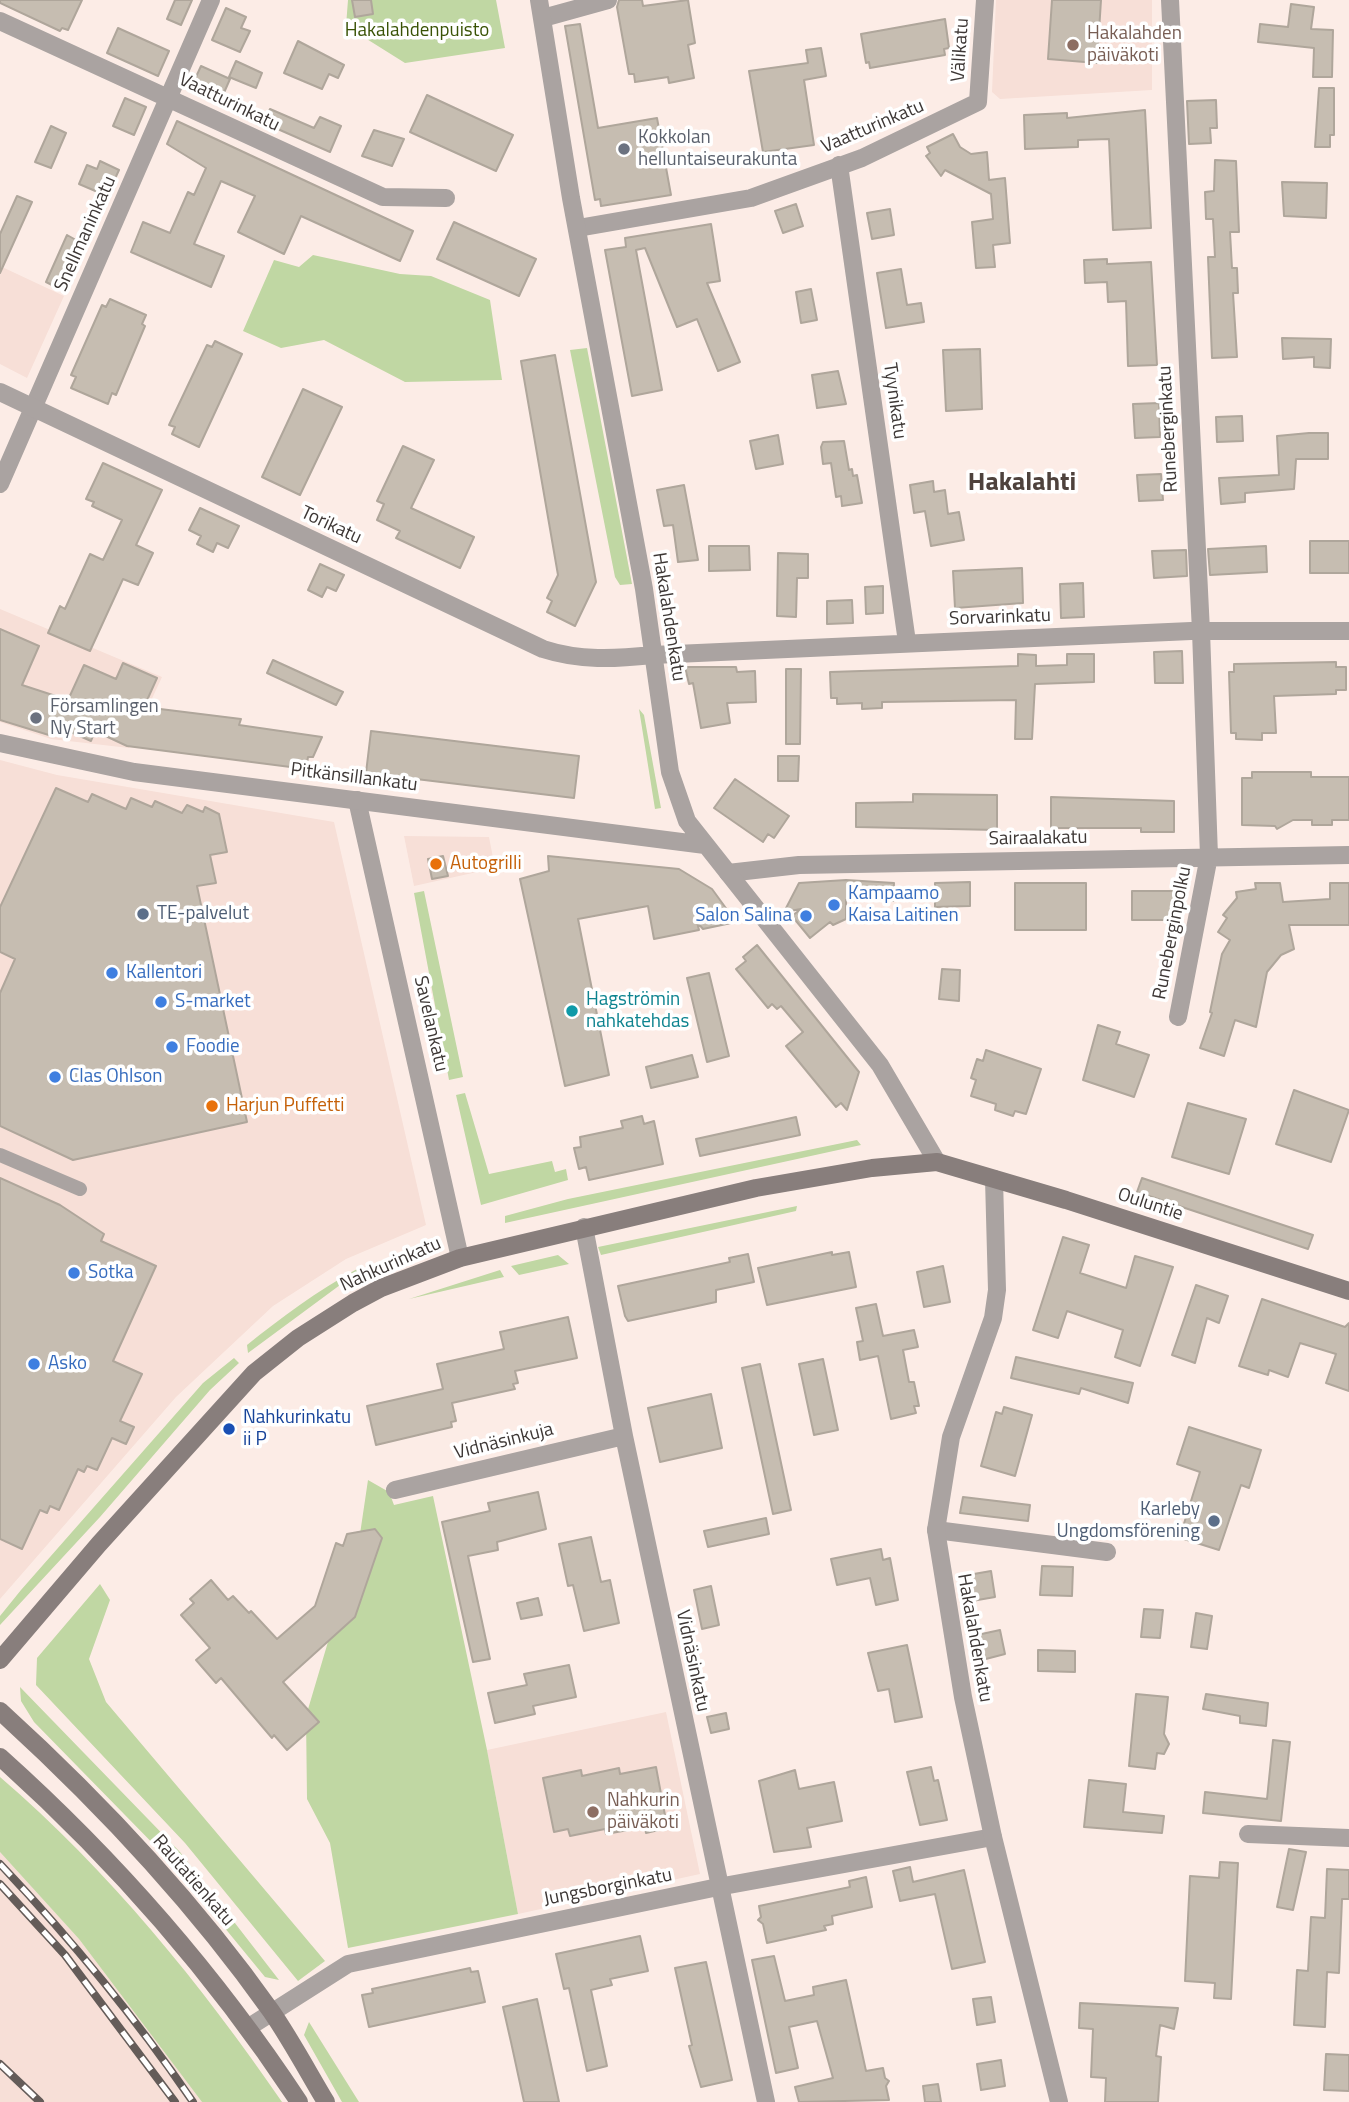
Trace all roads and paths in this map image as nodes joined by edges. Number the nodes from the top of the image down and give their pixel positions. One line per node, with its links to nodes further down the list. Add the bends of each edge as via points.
1 (211, 0): 7 (street, Snellmaninkatu)
2 (608, 0): 5 (street)
3 (985, 0): 8 (street, Välikatu)
4 (1170, 0): 15 (street, Runeberginkatu)
5 (541, 9): 11 (street, Hakalahdenkatu)
6 (0, 21): 7 (street, Vaatturinkatu)
7 (169, 96): 10 (street, Vaatturinkatu, via 383,197); 13 (street, Snellmaninkatu)
8 (978, 102): 9 (street, Vaatturinkatu, via 897,143)
9 (839, 165): 11 (street, Vaatturinkatu, via 751,198); 17 (street, Tyynikatu)
10 (446, 198)
11 (578, 228): 18 (street, Hakalahdenkatu, via 645,589)
12 (0, 392): 13 (street, Torikatu)
13 (32, 408): 14 (street, Snellmaninkatu); 18 (street, Torikatu, via 543,649 581,658)
14 (0, 484)
15 (1201, 631): 16 (street, Sorvarinkatu); 17 (street, Sorvarinkatu); 23 (street, Runeberginkatu)
16 (1349, 631)
17 (907, 642): 18 (street, Sorvarinkatu)
18 (653, 655): 21 (street, Hakalahdenkatu, via 670,772 681,809)
19 (0, 743): 20 (street, Pitkänsillankatu, via 134,772)
20 (357, 800): 21 (street, Pitkänsillankatu); 31 (street, Savelankatu)
21 (705, 845): 24 (street, Hakalahdenkatu)
22 (1349, 855): 23 (street, Sairaalakatu)
23 (1209, 856): 24 (street, Sairaalakatu, via 799,865); 25 (street, Runeberginpolku)
24 (728, 873): 27 (street, Hakalahdenkatu, via 880,1065)
25 (1178, 1017)
26 (0, 1155): 29 (street)
27 (937, 1163): 28 (main road, Ouluntie); 30 (main road, Nahkurinkatu, via 872,1168 756,1188)
28 (994, 1179): 32 (main road, Ouluntie); 35 (street, Hakalahdenkatu, via 997,1290 993,1318 951,1437)
29 (80, 1188)
30 (584, 1227): 31 (main road, Nahkurinkatu); 33 (street, Vidnäsinkatu)
31 (460, 1258): 37 (main road, Nahkurinkatu, via 353,1303 254,1373)
32 (1349, 1291)
33 (624, 1436): 34 (street, Vidnäsinkuja); 43 (street, Vidnäsinkatu)
34 (396, 1490)
35 (936, 1530): 36 (street); 41 (street, Hakalahdenkatu, via 963,1697)
36 (1107, 1552)
37 (0, 1660)
38 (0, 1711): 44 (main road, Rautatienkatu, via 108,1816 176,1891)
39 (0, 1757): 45 (main road, via 135,1889)
40 (1248, 1834): 42 (street)
41 (993, 1837): 43 (street, Jungsborginkatu); 49 (street, Hakalahdenkatu)
42 (1349, 1838)
43 (718, 1886): 44 (street, Jungsborginkatu, via 348,1964); 48 (street, Vidnäsinkatu)
44 (272, 2012): 45 (street, Jungsborginkatu); 47 (main road, Rautatienkatu)
45 (248, 2027): 46 (main road)
46 (299, 2102)
47 (326, 2102)
48 (766, 2102)
49 (1059, 2102)

